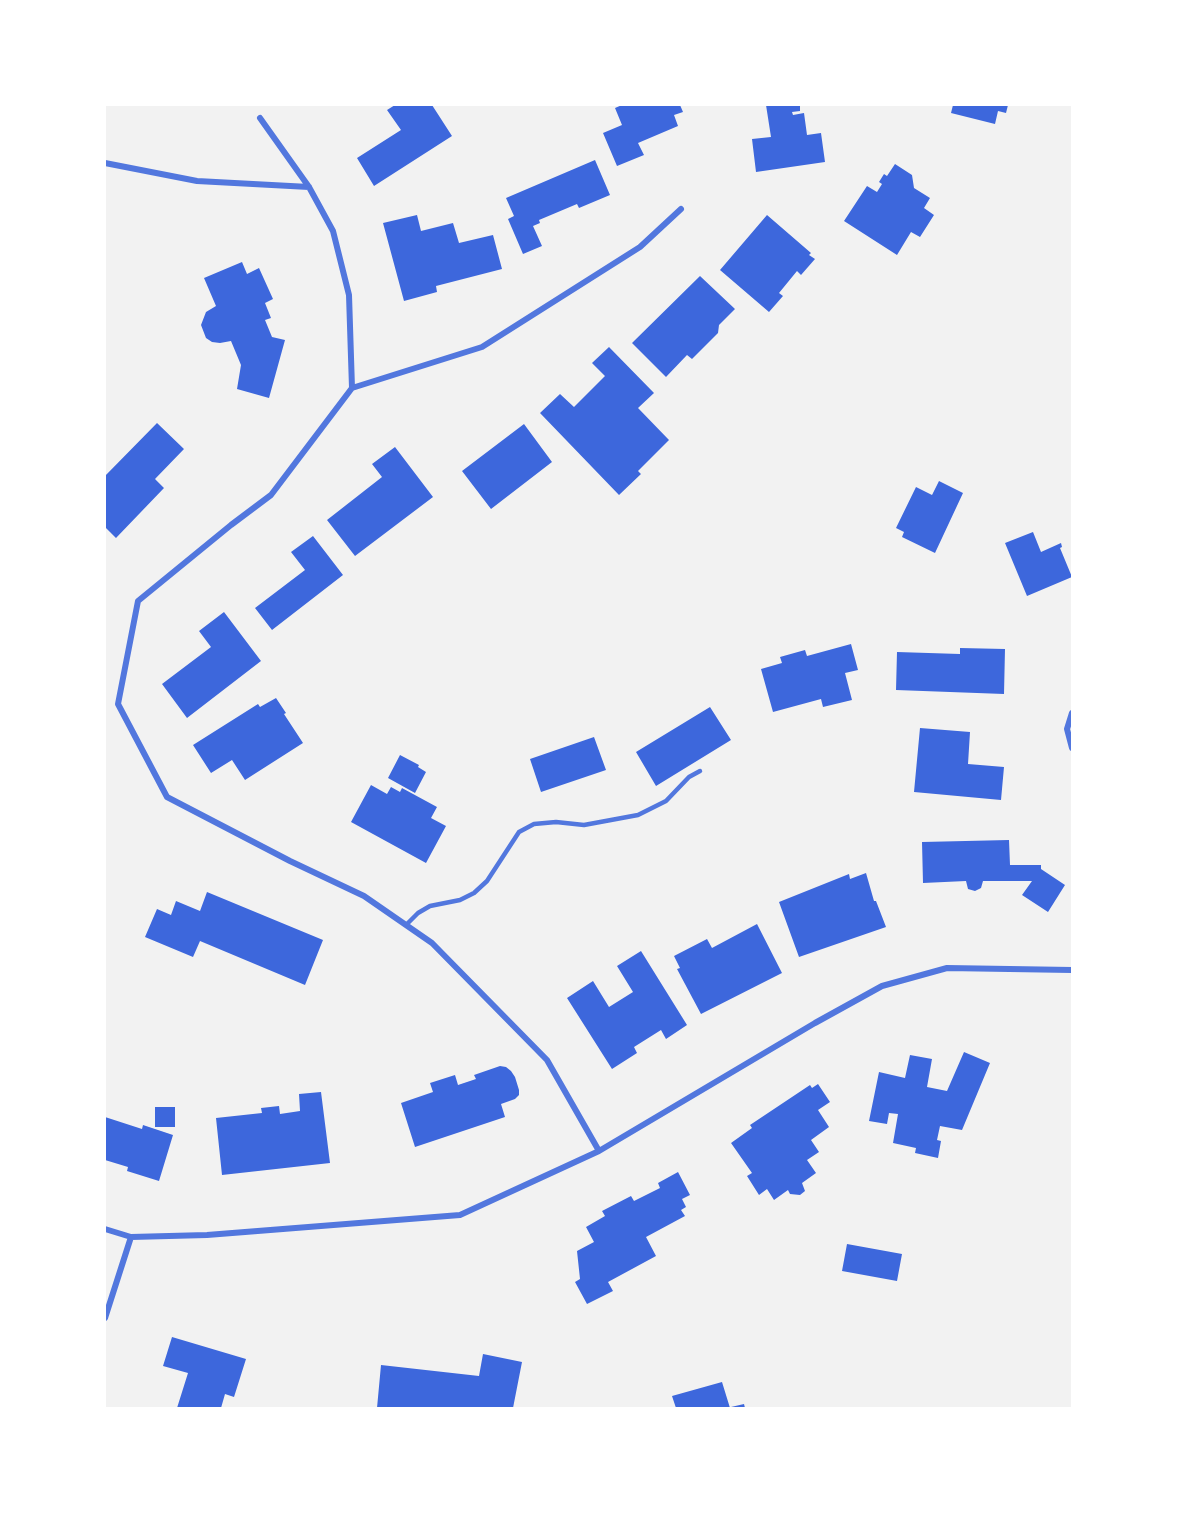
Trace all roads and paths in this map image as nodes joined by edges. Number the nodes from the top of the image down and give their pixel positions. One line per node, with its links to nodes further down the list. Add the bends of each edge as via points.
1 (260, 118): 3 (street)
2 (105, 163): 3 (street, via 197,181)
3 (309, 187): 5 (street, via 333,231 349,295)
4 (681, 209): 5 (street, via 640,247 482,347)
5 (352, 388): 9 (street, via 271,495 138,601 118,704 167,797 364,896)
6 (1072, 712): 7 (street, via 1067,729)
7 (1072, 748)
8 (700, 771): 9 (lane, via 657,807 638,815 584,825 534,824 519,832 487,881 474,893 430,906)
9 (406, 925): 11 (street, via 432,943 548,1060)
10 (1072, 970): 11 (street, via 946,968 882,986)
11 (599, 1150): 13 (street, via 460,1215)
12 (105, 1229): 13 (street)
13 (131, 1238): 14 (street)
14 (105, 1318)

